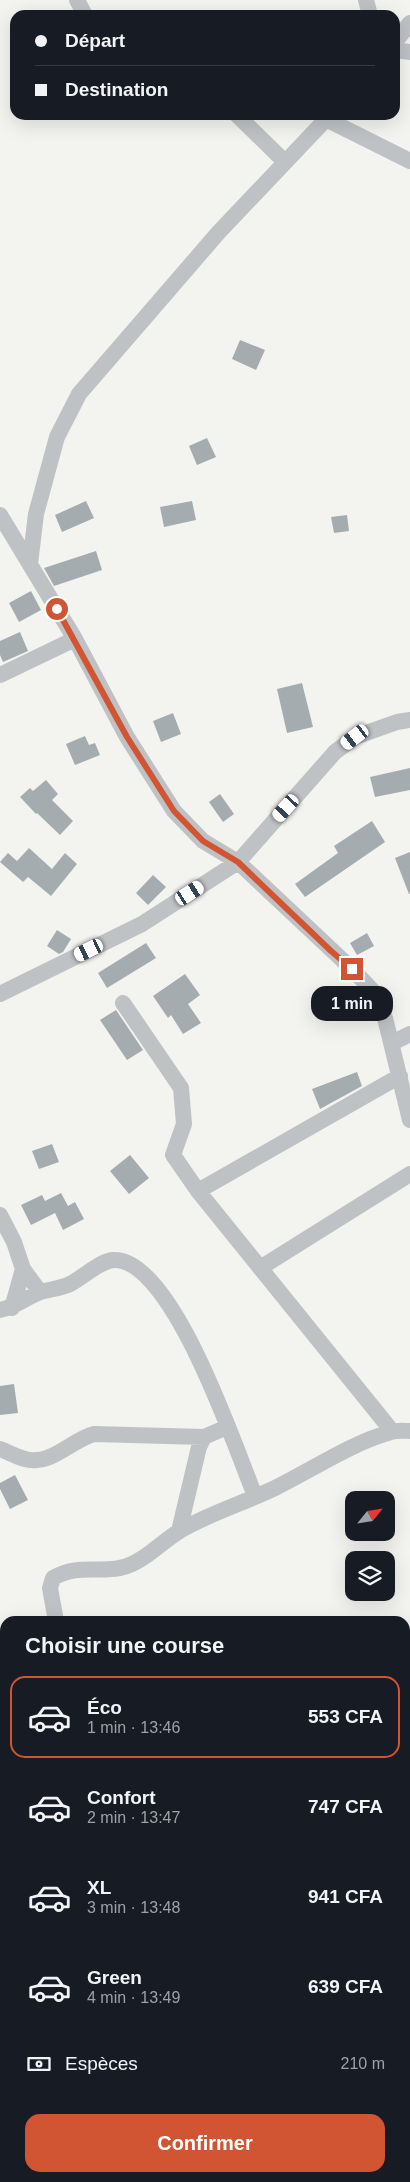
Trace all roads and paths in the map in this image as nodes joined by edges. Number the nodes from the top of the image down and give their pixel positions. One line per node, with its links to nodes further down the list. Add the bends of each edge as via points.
1 (410, 23): 2 (street)
2 (400, 36)
3 (242, 120): 7 (street)
4 (325, 120): 7 (street)
5 (334, 120): 6 (street)
6 (410, 161)
7 (285, 162): 9 (street, via 218,233 79,394 57,436 36,514)
8 (0, 515): 9 (street)
9 (30, 564): 10 (street)
10 (75, 639): 11 (street); 13 (street, via 127,737 174,811 203,841)
11 (0, 675)
12 (410, 720): 13 (street, via 355,737 335,752)
13 (238, 862): 14 (street, via 142,924); 17 (street, via 372,990)
14 (0, 994)
15 (123, 1003): 21 (street, via 181,1088 184,1124 173,1155)
16 (410, 1034): 17 (street)
17 (392, 1043): 18 (street)
18 (400, 1076): 19 (street); 21 (street)
19 (410, 1120)
20 (410, 1174): 23 (street)
21 (198, 1191): 23 (street)
22 (0, 1215): 24 (street)
23 (260, 1268): 28 (street)
24 (23, 1269): 25 (street); 26 (street)
25 (40, 1292): 26 (street); 27 (street, via 69,1284 113,1260 137,1269 165,1297 186,1333)
26 (6, 1309)
27 (227, 1427): 30 (street); 32 (street)
28 (392, 1431): 29 (street); 32 (street)
29 (410, 1431)
30 (204, 1437): 31 (street, via 94,1434 36,1461); 33 (street, via 195,1460)
31 (0, 1449)
32 (255, 1496): 33 (street)
33 (179, 1532): 34 (street, via 150,1554 124,1567 64,1571 53,1578 50,1588)
34 (55, 1616)

